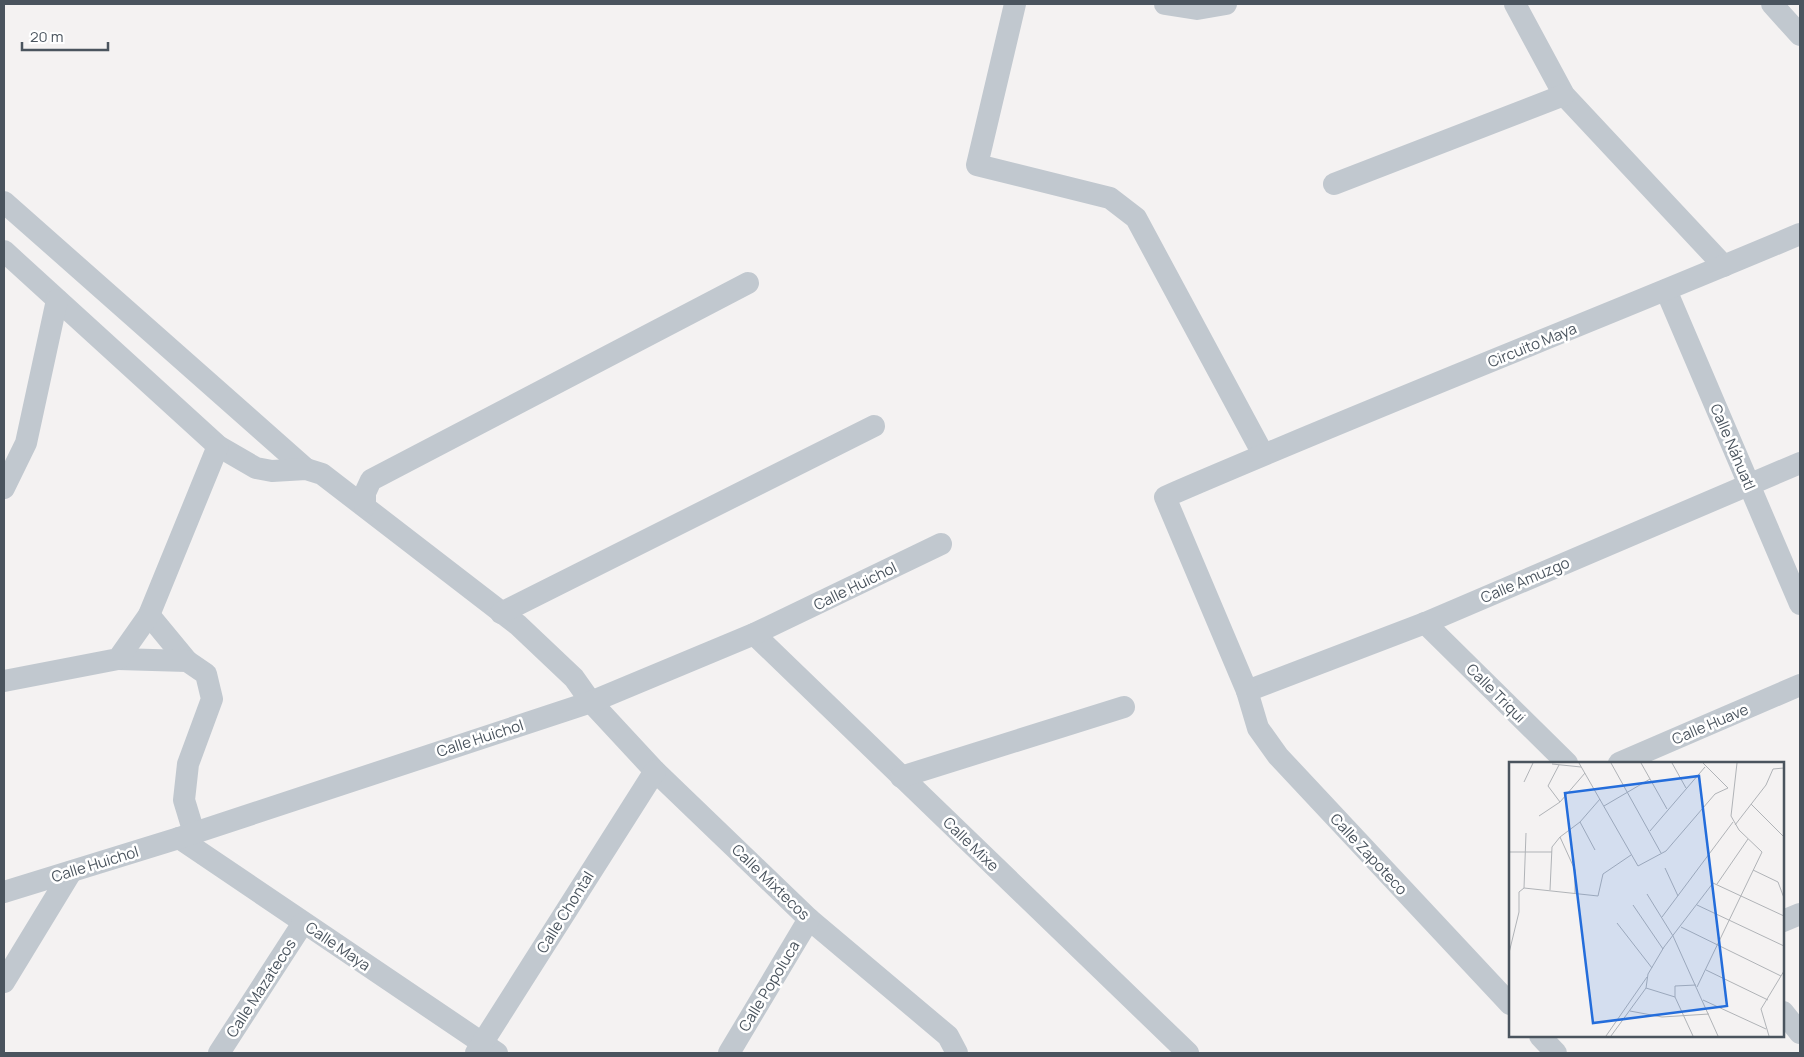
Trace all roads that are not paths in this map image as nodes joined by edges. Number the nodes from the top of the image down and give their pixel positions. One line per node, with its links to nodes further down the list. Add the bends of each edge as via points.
1 (1015, 4): 18 (street, via 977,164 1110,198 1136,218)
2 (1165, 4): 3 (street, via 1197,8)
3 (1226, 4)
4 (1515, 4): 7 (street)
5 (1772, 4): 6 (street)
6 (1800, 35)
7 (1564, 95): 8 (street); 12 (street)
8 (1334, 184)
9 (4, 202): 20 (street)
10 (1800, 234): 12 (street, Circuito Maya)
11 (4, 251): 15 (street)
12 (1724, 266): 14 (street, Circuito Maya)
13 (748, 283): 23 (street, via 370,480)
14 (1666, 290): 18 (street, Circuito Maya); 21 (street, Calle Náhuatl)
15 (57, 300): 17 (street); 22 (street, via 26,443)
16 (874, 426): 26 (street)
17 (218, 446): 20 (street, via 256,468 272,472); 27 (street)
18 (1263, 454): 34 (street, Circuito Maya, via 1165,497)
19 (1800, 463): 21 (street, Calle Amuzgo)
20 (306, 469): 23 (street, Calle Mixtecos, via 322,474)
21 (1748, 484): 25 (street, Calle Náhuatl); 28 (street, Calle Amuzgo)
22 (4, 488)
23 (364, 506): 26 (street, Calle Mixtecos)
24 (941, 544): 29 (street, Calle Huichol)
25 (1800, 604)
26 (501, 613): 35 (street, Calle Mixtecos, via 574,678)
27 (150, 615): 30 (street); 31 (street)
28 (1425, 623): 34 (street, Calle Amuzgo); 37 (street, Calle Triqui)
29 (754, 634): 35 (street, Calle Huichol); 40 (street, Calle Mixe)
30 (118, 660): 31 (street); 32 (street)
31 (187, 661): 41 (street, via 206,674 212,699 188,764 184,800)
32 (4, 681)
33 (1800, 685): 38 (street, Calle Huave)
34 (1247, 692): 49 (street, Calle Zapoteco, via 1258,728 1278,756)
35 (591, 702): 39 (street, Calle Mixtecos); 41 (street, Calle Huichol)
36 (1124, 707): 40 (street)
37 (1566, 762)
38 (1621, 762)
39 (655, 771): 45 (street, Calle Mixtecos); 53 (street, Calle Chontal)
40 (902, 777): 57 (street, Calle Mixe)
41 (186, 836): 42 (street, Calle Huichol); 47 (street, Calle Maya)
42 (71, 872): 43 (street, Calle Huichol); 48 (street)
43 (4, 892)
44 (1800, 914): 46 (street)
45 (809, 919): 55 (street, Calle Popoluca); 56 (street, Calle Mixtecos, via 948,1036)
46 (1784, 921)
47 (303, 923): 53 (street, Calle Maya); 54 (street, Calle Mazatecos)
48 (4, 982)
49 (1509, 1003)
50 (1784, 1013): 51 (street)
51 (1800, 1033)
52 (1541, 1037): 58 (street)
53 (485, 1050)
54 (219, 1053)
55 (729, 1053)
56 (957, 1053)
57 (1188, 1053)
58 (1556, 1053)

